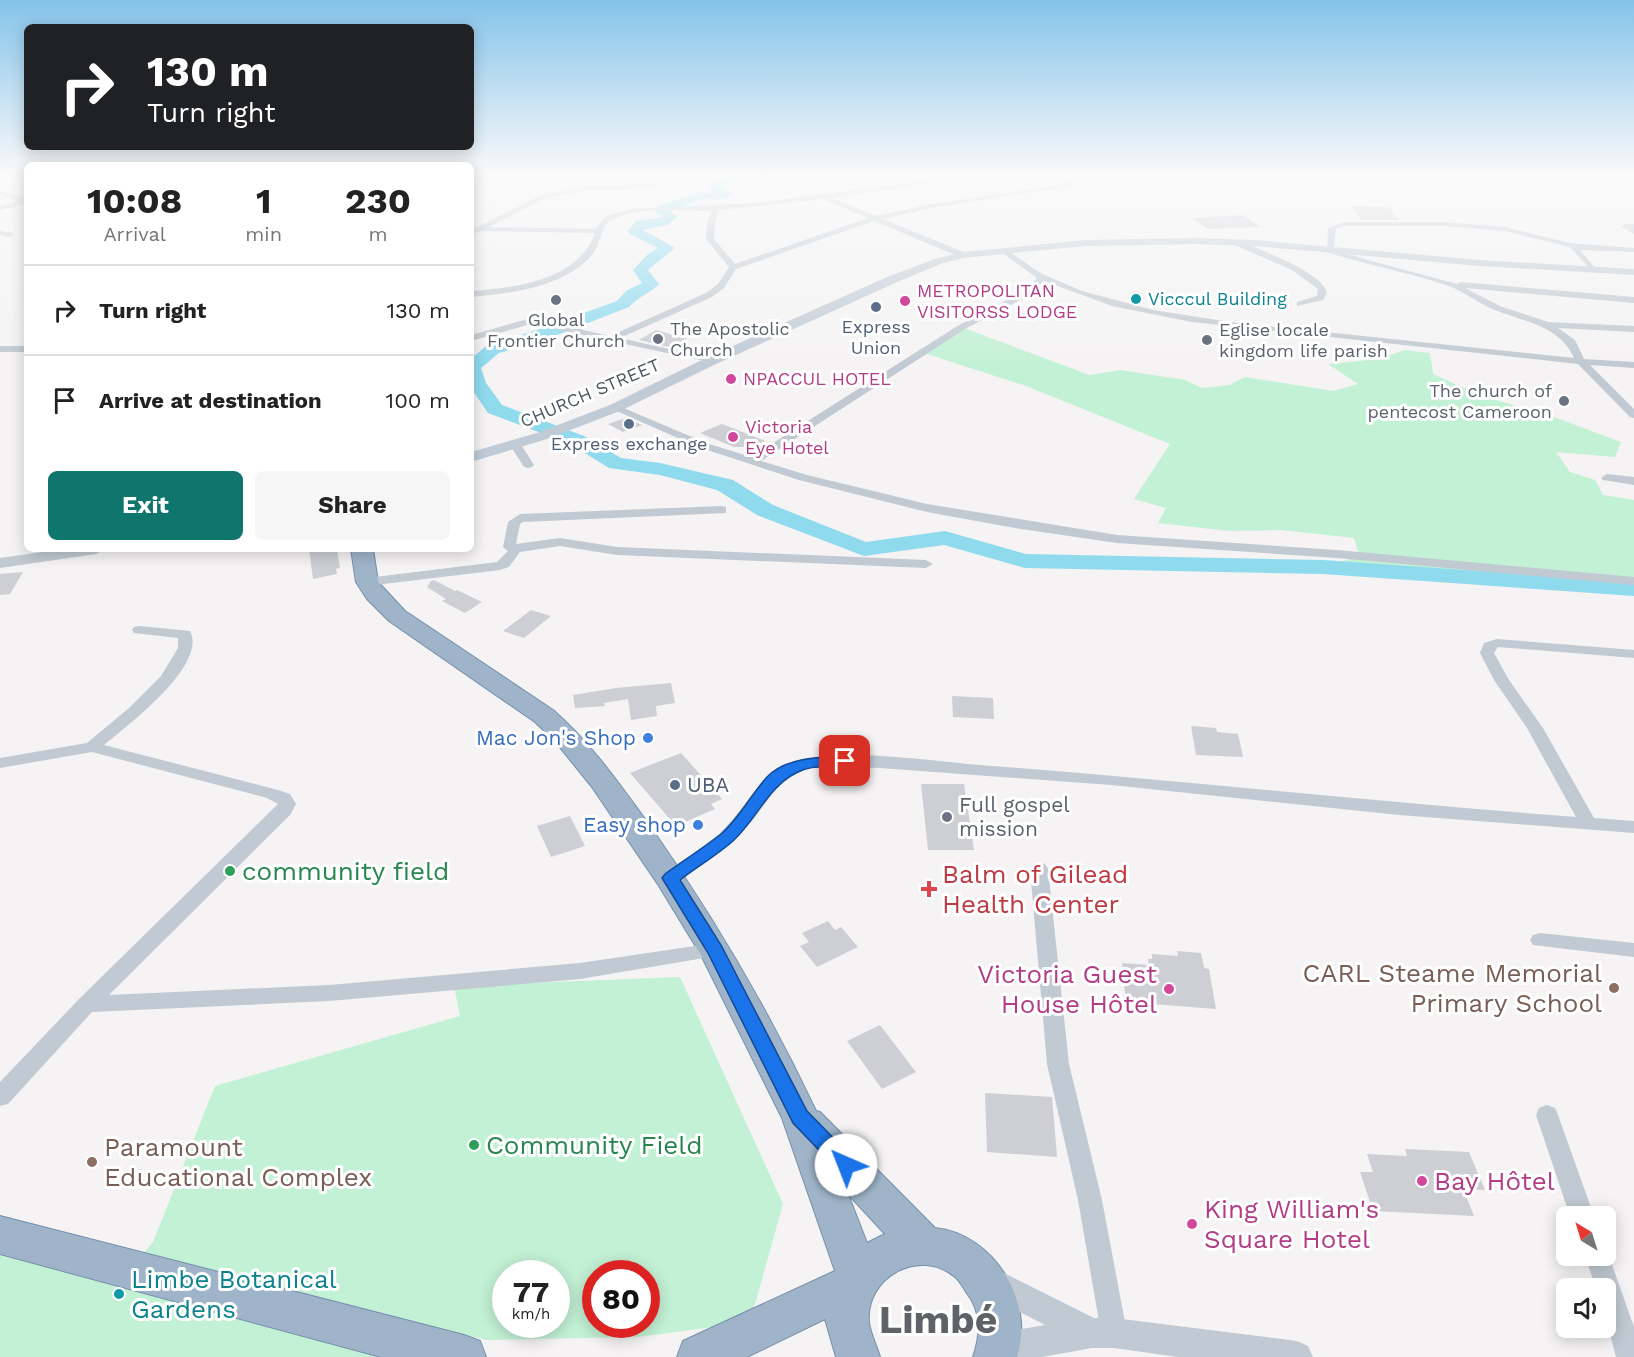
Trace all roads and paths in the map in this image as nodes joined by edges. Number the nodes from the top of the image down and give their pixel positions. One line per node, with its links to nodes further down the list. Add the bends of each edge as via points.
1 (597, 238): 18 (street, via 587,254 559,274 518,288)
2 (710, 238): 13 (street)
3 (816, 238): 13 (street)
4 (921, 238): 12 (street)
5 (1331, 238): 9 (street)
6 (1544, 238): 8 (street)
7 (1235, 242): 9 (main road, CHURCH STREET); 11 (main road, CHURCH STREET, via 1151,240); 20 (street, via 1295,268 1322,288 1320,298)
8 (1581, 247): 10 (street); 14 (street, via 1574,248)
9 (1330, 250): 14 (main road, CHURCH STREET); 17 (street)
10 (1634, 250)
11 (1007, 252): 12 (main road, CHURCH STREET); 16 (street)
12 (963, 255): 27 (main road, CHURCH STREET, via 918,268)
13 (734, 267): 24 (street, via 709,295)
14 (1593, 270): 15 (main road, CHURCH STREET)
15 (1634, 272)
16 (1042, 278): 28 (street, via 1163,315); 34 (street, via 1027,293 962,327)
17 (1450, 284): 19 (street); 21 (street, via 1497,308)
18 (474, 294)
19 (1634, 300)
20 (1300, 304)
21 (1547, 325): 22 (street); 28 (street, via 1572,342)
22 (1634, 328)
23 (474, 337): 24 (street, via 525,322)
24 (610, 339): 27 (street)
25 (0, 349): 26 (street)
26 (24, 349)
27 (711, 361): 30 (main road, CHURCH STREET)
28 (1581, 362): 29 (street); 31 (street)
29 (1634, 365)
30 (615, 408): 32 (main road, CHURCH STREET); 34 (street)
31 (1634, 415)
32 (516, 445): 33 (main road, CHURCH STREET); 35 (street)
33 (474, 456)
34 (751, 462): 44 (street, via 850,491 927,508 1106,538)
35 (528, 465)
36 (1607, 478): 37 (street)
37 (1634, 481)
38 (722, 510): 39 (street, via 520,518 514,522 509,547)
39 (516, 549): 43 (street, via 551,542 617,551); 45 (street, via 500,566)
40 (75, 552): 42 (street)
41 (362, 552): 45 (highway)
42 (0, 563)
43 (926, 564)
44 (1634, 581)
45 (367, 582): 53 (highway, via 397,616 544,716 564,734 602,780)
46 (139, 630): 48 (street, via 185,634 187,642 178,665 158,689)
47 (1634, 654): 50 (street, via 1497,643 1489,646 1487,653)
48 (92, 747): 49 (street); 57 (street, via 272,794 284,798 287,804)
49 (0, 763)
50 (1588, 823): 51 (street); 53 (street, via 1111,780 817,762 793,768 774,779 726,837)
51 (1634, 827)
52 (1039, 869): 67 (street, via 1058,1064 1090,1200)
53 (670, 878): 55 (highway)
54 (1540, 940): 56 (street)
55 (715, 950): 57 (street, via 580,971 329,993); 60 (highway)
56 (1634, 950)
57 (87, 1004): 58 (street)
58 (0, 1097)
59 (1547, 1115): 61 (street)
60 (800, 1117): 63 (highway); 66 (highway)
61 (1579, 1206)
62 (0, 1235): 69 (highway)
63 (923, 1244): 65 (highway, via 947,1249 968,1261); 66 (highway, via 886,1251)
64 (1601, 1266): 73 (street)
65 (986, 1279): 67 (street); 68 (highway, via 1000,1316)
66 (856, 1280): 70 (highway); 71 (highway, via 846,1311 849,1340)
67 (1103, 1333): 68 (street); 72 (street)
68 (996, 1353)
69 (464, 1357)
70 (699, 1357)
71 (858, 1357)
72 (1297, 1357)
73 (1629, 1357)

